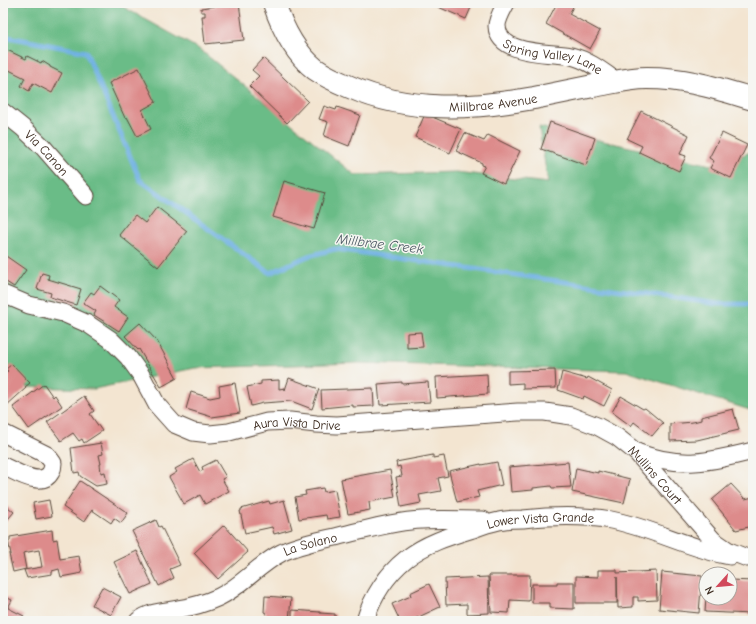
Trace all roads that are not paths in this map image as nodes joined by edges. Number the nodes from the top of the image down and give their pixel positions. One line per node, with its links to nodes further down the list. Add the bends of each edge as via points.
1 (274, 3): 3 (street, Millbrae Avenue, via 296,48 315,68 366,94 397,103 463,106 532,98)
2 (506, 3): 3 (street, Spring Valley Lane, via 497,25 504,42 544,54 571,56 596,66)
3 (616, 82): 4 (street, Millbrae Avenue, via 646,78 674,80 701,84)
4 (753, 99)
5 (3, 112): 6 (street, Via Canon, via 43,147)
6 (86, 196)
7 (3, 294): 10 (street, Aura Vista Drive, via 63,313 88,324 110,339 141,375 157,405 174,424 193,432 229,432 266,422 290,421 337,425 545,412 571,416 597,426)
8 (3, 433): 11 (street, via 47,455 53,463 51,472 45,479 37,480)
9 (753, 451): 10 (street, Mullins Court, via 695,463 654,459)
10 (636, 452): 13 (street, Mullins Court, via 714,540 729,551)
11 (3, 466)
12 (500, 520): 13 (street, Lower Vista Grande, via 546,517 610,520 645,528 718,554); 14 (street, La Solano, via 422,520 303,544 262,564 236,587 219,597 177,610 158,611); 15 (street, Lower Vista Grande, via 447,537 407,558 378,592)
13 (750, 558)
14 (138, 621)
15 (365, 621)

